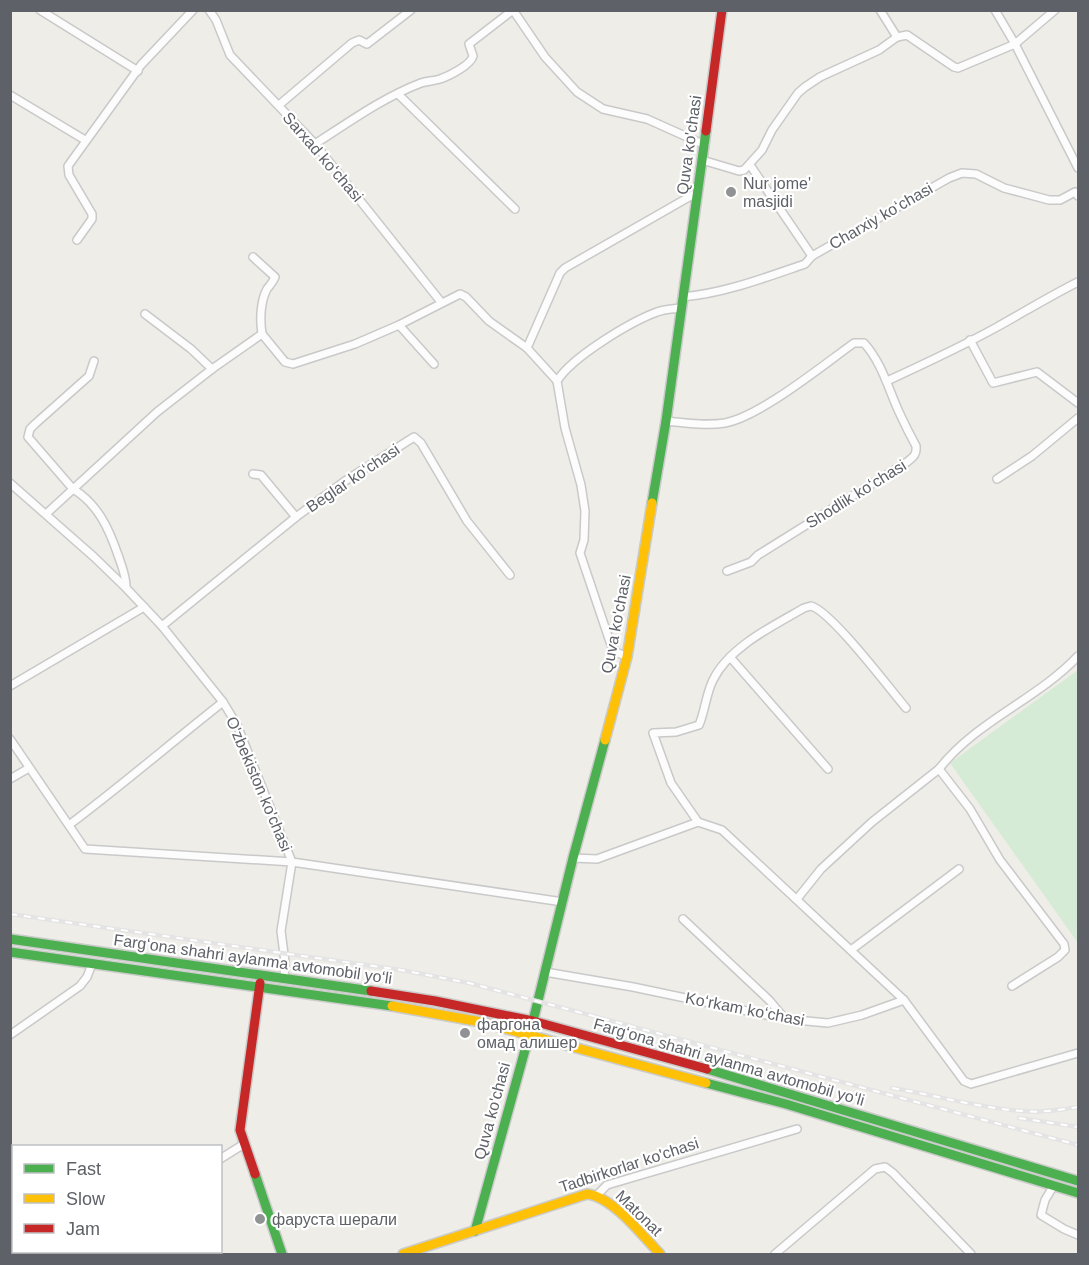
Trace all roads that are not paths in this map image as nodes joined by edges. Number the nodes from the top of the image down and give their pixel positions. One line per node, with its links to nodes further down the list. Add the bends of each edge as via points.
1 (40, 10): 11 (street)
2 (193, 10): 11 (street)
3 (209, 10): 14 (street, Sarxad koʻchasi, via 230,55)
4 (411, 10): 14 (street, via 367,44 360,39 352,43)
5 (722, 10): 17 (main road, Quva ko'chasi)
6 (880, 10): 9 (street)
7 (995, 10): 10 (street)
8 (1054, 10): 10 (street)
9 (897, 37): 10 (street, via 907,35 956,68); 19 (street, via 879,50 820,77 798,93)
10 (1015, 44): 20 (street)
11 (138, 71): 15 (street)
12 (398, 94): 16 (street); 17 (street, via 443,78 471,61 469,44 513,10 545,57 578,92 603,109 647,118); 23 (street)
13 (10, 95): 15 (street)
14 (279, 105): 16 (street, Sarxad koʻchasi)
15 (85, 140): 24 (street, via 68,166 92,214)
16 (315, 144): 29 (street, Sarxad koʻchasi)
17 (705, 145): 18 (main road, Quva ko'chasi)
18 (702, 160): 19 (street, via 739,171); 22 (main road, Quva ko'chasi)
19 (750, 165): 25 (street)
20 (1078, 168)
21 (1077, 192): 25 (street, Charxiy koʻchasi, via 1060,200 1048,200 1004,188 976,174 962,173)
22 (696, 194): 28 (main road, Quva ko'chasi); 35 (street, via 560,273)
23 (515, 209)
24 (77, 240)
25 (812, 256): 28 (street, Charxiy koʻchasi, via 805,264 745,285)
26 (253, 257): 33 (street, via 275,277 263,302)
27 (1078, 282): 34 (street)
28 (682, 297): 30 (main road, Quva ko'chasi)
29 (441, 302): 32 (street); 35 (street, via 456,294 463,295 489,321)
30 (681, 308): 39 (street, via 658,312 608,338); 43 (main road, Quva ko'chasi)
31 (145, 314): 38 (street)
32 (399, 325): 33 (street, via 290,365); 37 (street)
33 (262, 334): 38 (street)
34 (970, 340): 40 (street); 41 (street, via 993,383 1037,372)
35 (527, 348): 39 (street)
36 (94, 361): 47 (street, via 89,376 28,434 30,442)
37 (434, 364)
38 (212, 369): 47 (street, via 157,412)
39 (557, 381): 56 (street, via 585,511 580,553 584,570 611,645)
40 (887, 381): 43 (street, Shodlik koʻchasi, via 872,351 864,343 854,343 766,405 739,419 706,424); 50 (street, Shodlik koʻchasi, via 916,446 914,456 751,562)
41 (1078, 403)
42 (1078, 418): 45 (street)
43 (666, 421): 56 (main road, Quva ko'chasi)
44 (253, 474): 49 (street, via 261,474)
45 (997, 479)
46 (10, 483): 48 (street, O'zbekiston ko'chasi)
47 (73, 489): 48 (street); 52 (street, via 82,494 107,525 126,572)
48 (46, 514): 52 (street, O'zbekiston ko'chasi)
49 (296, 517): 51 (street, Beglar koʻchasi, via 416,438 467,521); 54 (street, Beglar koʻchasi)
50 (727, 572)
51 (510, 575)
52 (126, 588): 53 (street, O'zbekiston ko'chasi)
53 (144, 607): 54 (street, O'zbekiston ko'chasi); 58 (street)
54 (162, 626): 59 (street, O'zbekiston ko'chasi)
55 (1078, 656): 64 (street, via 952,752)
56 (627, 657): 68 (main road, Quva ko'chasi)
57 (730, 657): 60 (street, via 762,632 804,608 815,607 855,646); 63 (street); 66 (street, via 712,681 699,725 653,733 671,783)
58 (10, 686)
59 (223, 702): 67 (street); 69 (street, O'zbekiston ko'chasi, via 237,725)
60 (906, 708)
61 (10, 739): 62 (street)
62 (29, 768): 65 (street); 67 (street)
63 (828, 769)
64 (939, 769): 71 (street, via 872,822 821,869); 81 (street, via 1000,860 1065,944 1058,957)
65 (10, 779)
66 (698, 822): 68 (street, via 597,859); 71 (street, via 722,830)
67 (69, 825): 69 (street, via 85,849)
68 (573, 858): 72 (main road, Quva ko'chasi)
69 (292, 862): 72 (street, O'zbekiston ko'chasi); 80 (street, via 280,931)
70 (959, 869): 75 (street)
71 (797, 899): 75 (street)
72 (563, 902): 78 (main road, Quva ko'chasi)
73 (683, 920): 84 (street)
74 (10, 939): 79 (main road, Fargʻona shahri aylanma avtomobil yoʻli)
75 (851, 950): 83 (street)
76 (10, 952): 77 (main road, Fargʻona shahri aylanma avtomobil yoʻli)
77 (92, 964): 82 (main road, Fargʻona shahri aylanma avtomobil yoʻli); 87 (street, via 80,986)
78 (545, 972): 84 (street, Koʻrkam koʻchasi); 85 (main road, Quva ko'chasi)
79 (261, 974): 80 (main road, Fargʻona shahri aylanma avtomobil yoʻli); 82 (main road)
80 (284, 978): 85 (main road, Fargʻona shahri aylanma avtomobil yoʻli, via 435,1001)
81 (1012, 986)
82 (260, 988): 86 (main road, Fargʻona shahri aylanma avtomobil yoʻli, via 421,1010); 92 (main road, via 240,1126)
83 (904, 1000): 84 (street, Koʻrkam koʻchasi, via 828,1023); 88 (street, via 971,1084)
84 (785, 1019)
85 (533, 1021): 86 (main road, Quva ko'chasi); 89 (main road, Fargʻona shahri aylanma avtomobil yoʻli)
86 (529, 1034): 90 (main road, Fargʻona shahri aylanma avtomobil yoʻli); 100 (main road, Quva ko'chasi)
87 (10, 1035)
88 (1078, 1053)
89 (837, 1108): 90 (main road); 93 (main road, Fargʻona shahri aylanma avtomobil yoʻli)
90 (834, 1119): 95 (main road, Fargʻona shahri aylanma avtomobil yoʻli)
91 (797, 1129): 99 (street, Tadbirkorlar ko'chasi, via 607,1185)
92 (243, 1144): 94 (street); 102 (main road)
93 (994, 1155): 95 (main road); 96 (main road, Fargʻona shahri aylanma avtomobil yoʻli)
94 (222, 1158)
95 (991, 1166): 97 (main road, Fargʻona shahri aylanma avtomobil yoʻli)
96 (1078, 1181)
97 (1054, 1185): 98 (main road, Fargʻona shahri aylanma avtomobil yoʻli); 101 (street, via 1041,1215)
98 (1078, 1193)
99 (597, 1194): 100 (main road, Tadbirkorlar ko'chasi); 104 (main road, Matonat)
100 (475, 1231): 103 (main road, Tadbirkorlar ko'chasi)
101 (1078, 1234)
102 (282, 1254)
103 (403, 1254)
104 (660, 1254)
105 (774, 1254): 106 (street, via 875,1169 885,1167)
106 (971, 1254)

